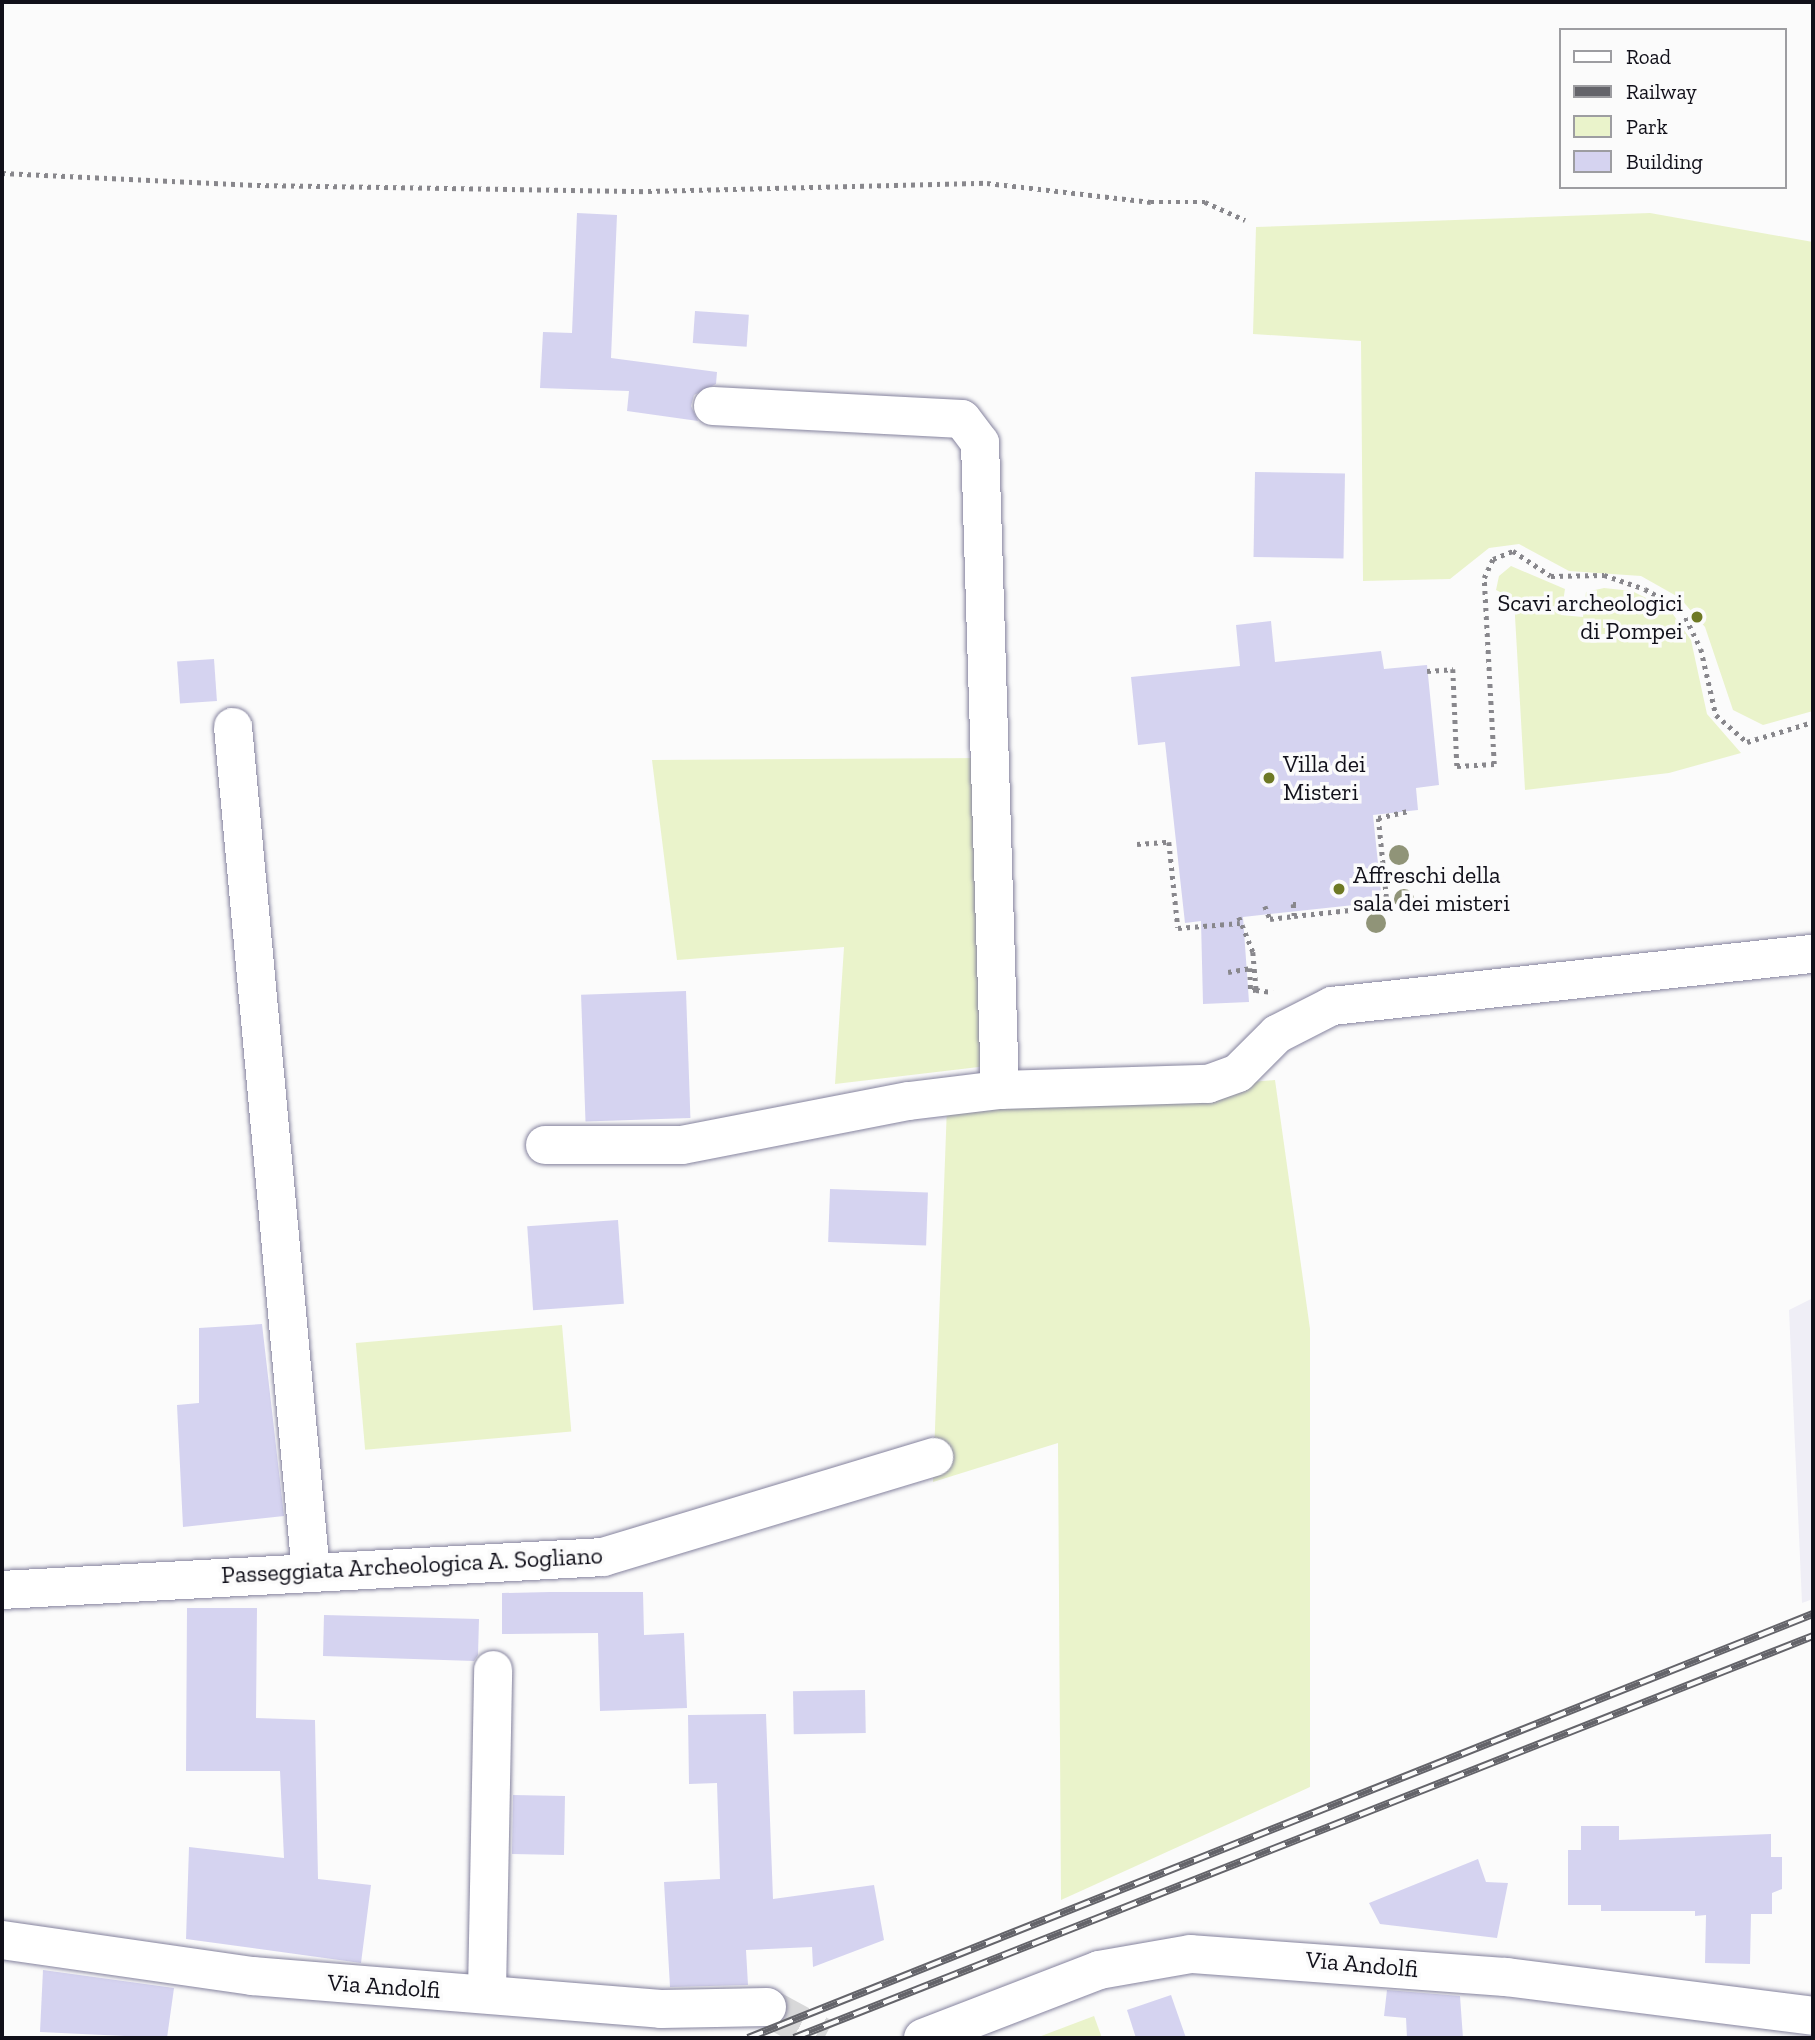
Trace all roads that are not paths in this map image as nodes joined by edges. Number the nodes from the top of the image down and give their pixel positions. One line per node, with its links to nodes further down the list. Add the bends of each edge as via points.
1 (713, 405): 4 (street, via 962,419 980,443)
2 (233, 727): 7 (street)
3 (1813, 954): 4 (street, via 1332,1006 1277,1034 1238,1073 1208,1084)
4 (1000, 1090): 5 (street, via 909,1101 682,1145)
5 (545, 1145)
6 (934, 1457): 7 (street, Passeggiata Archeologica A. Sogliano, via 603,1556)
7 (311, 1572): 8 (street, Passeggiata Archeologica A. Sogliano)
8 (2, 1590)
9 (493, 1670): 11 (street)
10 (2, 1940): 11 (street, Via Andolfi, via 252,1976)
11 (487, 1992): 12 (street, Via Andolfi, via 661,2009)
12 (767, 2007)
13 (1813, 2016): 14 (street, Via Andolfi, via 1506,1976 1191,1954 1099,1970)
14 (923, 2038)

